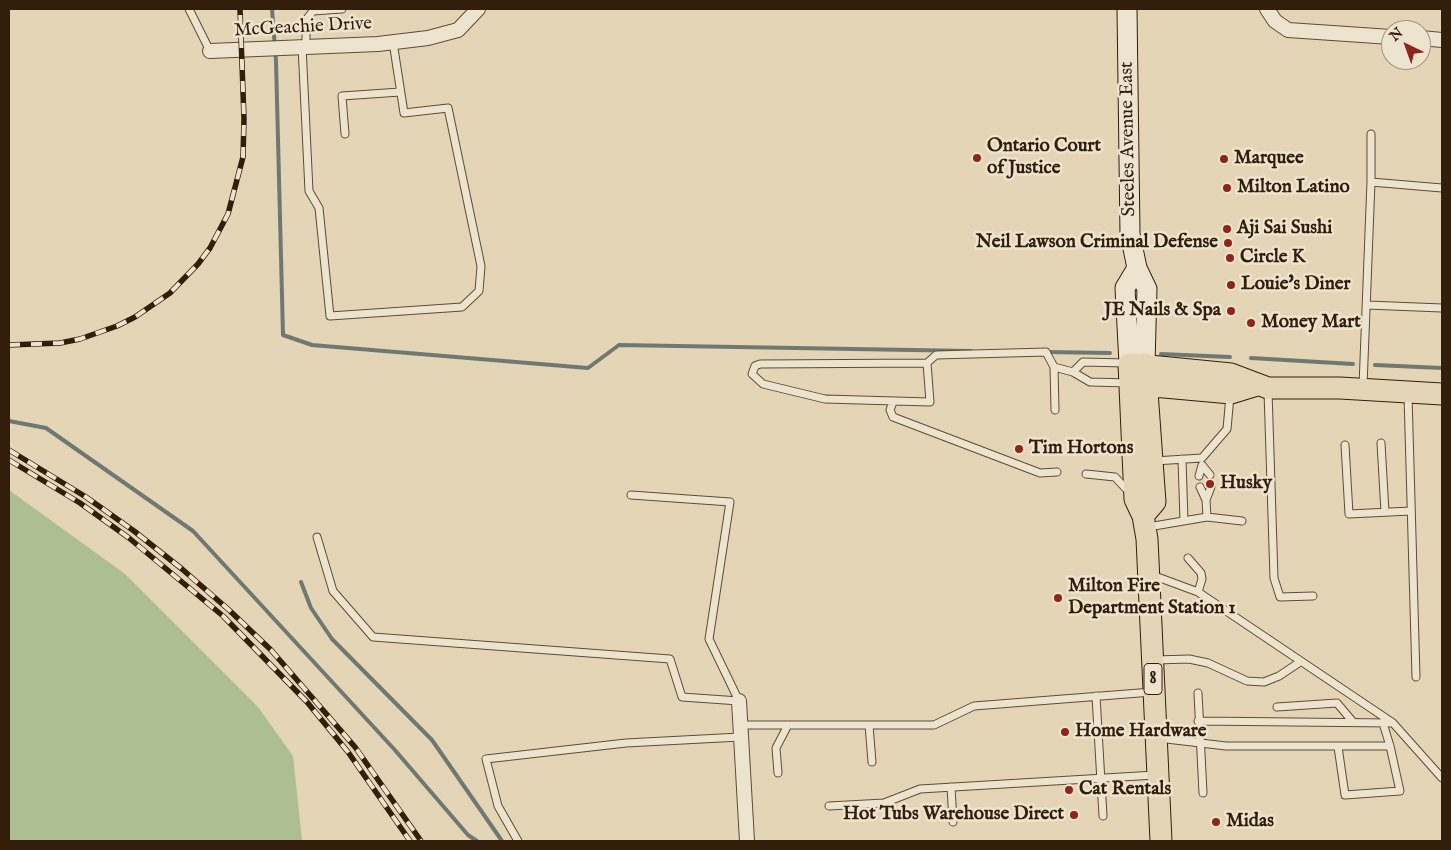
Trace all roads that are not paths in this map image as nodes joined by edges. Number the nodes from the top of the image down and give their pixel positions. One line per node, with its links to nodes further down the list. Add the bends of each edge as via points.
1 (189, 9): 9 (lane)
2 (342, 9): 8 (lane, via 314,11 306,20)
3 (478, 9): 7 (street, McGeachie Drive, via 458,30)
4 (1127, 9): 20 (main road, Steeles Avenue East / 8, via 1130,234 1137,268 1125,288)
5 (1267, 9): 6 (street, via 1275,21 1288,30)
6 (1381, 35)
7 (394, 42): 8 (street, McGeachie Drive); 10 (lane)
8 (299, 46): 9 (street, McGeachie Drive); 10 (lane, via 310,191 319,208 330,316 462,307 479,290 481,266 448,108 404,113)
9 (210, 51)
10 (400, 92): 11 (lane, via 342,96)
11 (345, 134)
12 (1371, 134): 13 (lane)
13 (1371, 182): 14 (lane); 15 (lane)
14 (1442, 188)
15 (1367, 305): 16 (lane); 22 (lane)
16 (1442, 308)
17 (927, 363): 18 (lane, via 936,354 946,353 1046,352); 26 (lane, via 930,402); 26 (lane, via 760,364 752,370 763,384 825,399)
18 (1054, 367): 19 (lane); 27 (lane)
19 (1073, 372): 20 (lane, via 1090,382); 20 (lane, via 1083,362)
20 (1137, 374): 21 (main road, via 1230,374); 24 (main road); 31 (main road, Steeles Avenue East / 8); 43 (main road, Steeles Avenue East / 8)
21 (1263, 387): 22 (main road); 24 (main road); 51 (lane, via 1274,578 1280,597)
22 (1363, 390): 23 (main road)
23 (1408, 392): 25 (main road); 41 (lane)
24 (1231, 393): 32 (lane, via 1227,429)
25 (1442, 394)
26 (893, 402): 33 (lane, via 890,410 893,417 1040,473)
27 (1055, 410)
28 (1380, 444): 42 (lane)
29 (1346, 446): 42 (lane, via 1349,514)
30 (1182, 460): 31 (lane); 32 (lane); 45 (lane)
31 (1151, 461): 43 (main road, Steeles Avenue East / 8, via 1155,502)
32 (1202, 462): 35 (lane); 36 (lane)
33 (1057, 472)
34 (1086, 474): 43 (lane, via 1115,477)
35 (1210, 475)
36 (1199, 476)
37 (1211, 487): 40 (lane)
38 (1200, 488): 40 (lane)
39 (631, 495): 58 (lane, via 730,502 709,639)
40 (1206, 500): 44 (lane)
41 (1411, 511): 42 (lane); 54 (lane)
42 (1385, 512)
43 (1141, 514): 45 (lane); 49 (main road, Steeles Avenue East / 8)
44 (1207, 517): 45 (lane); 46 (lane)
45 (1184, 521)
46 (1242, 521)
47 (317, 537): 58 (lane, via 333,591 373,637 670,659 682,697)
48 (1188, 558): 50 (lane, via 1201,573)
49 (1148, 574): 50 (lane); 52 (main road, Steeles Avenue East / 8)
50 (1198, 592): 53 (lane)
51 (1313, 596)
52 (1153, 660): 53 (lane, via 1208,663 1247,680 1264,682); 55 (main road, Steeles Avenue East / 8)
53 (1300, 662): 63 (lane)
54 (1416, 677)
55 (1153, 692): 57 (lane); 67 (main road, Steeles Avenue East / 8)
56 (1198, 693): 60 (lane)
57 (1096, 696): 65 (lane, via 974,706 934,726); 74 (lane)
58 (740, 701): 66 (street)
59 (1277, 707): 61 (lane, via 1337,703)
60 (1198, 721): 61 (lane); 68 (lane)
61 (1353, 722): 62 (lane)
62 (1383, 723): 63 (lane); 69 (lane)
63 (1393, 723): 75 (lane)
64 (788, 725): 65 (lane); 66 (lane); 72 (lane, via 776,748)
65 (869, 725): 71 (lane)
66 (740, 731): 81 (lane, via 486,759 498,806); 82 (street)
67 (1156, 738): 68 (lane); 73 (main road, Steeles Avenue East / 8)
68 (1199, 743): 70 (lane); 77 (lane)
69 (1390, 746): 70 (lane); 70 (lane, via 1400,791 1345,795)
70 (1338, 747)
71 (872, 762)
72 (778, 773)
73 (1158, 775): 74 (lane); 83 (main road, Steeles Avenue East / 8)
74 (1102, 778): 76 (lane); 79 (lane)
75 (1442, 778)
76 (951, 787): 78 (lane, via 920,789 884,803); 80 (lane)
77 (1203, 793)
78 (829, 806)
79 (1103, 816)
80 (954, 822)
81 (518, 841)
82 (747, 841)
83 (1161, 841)

